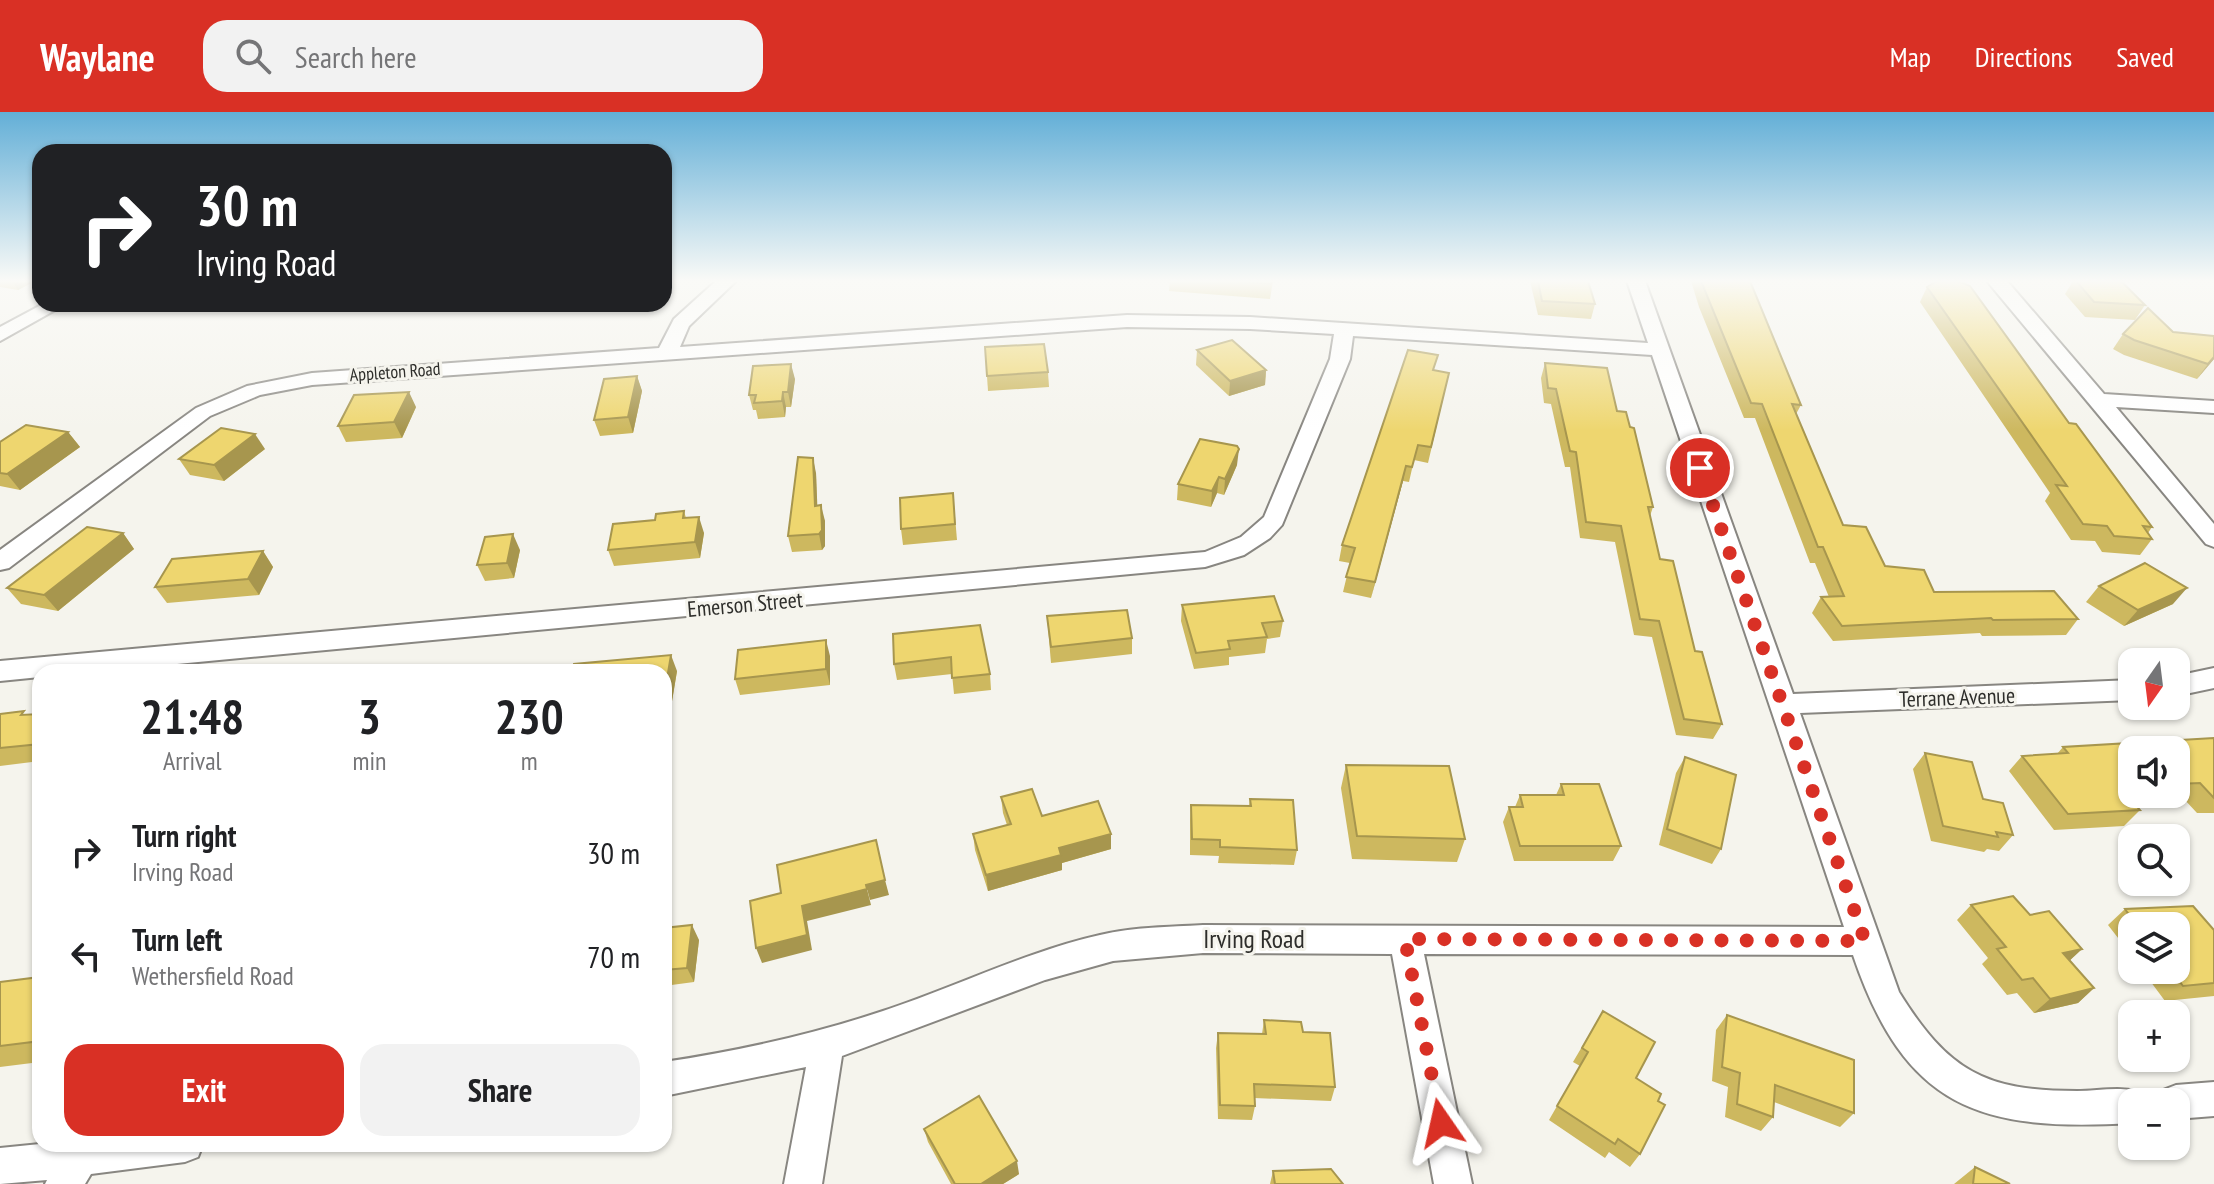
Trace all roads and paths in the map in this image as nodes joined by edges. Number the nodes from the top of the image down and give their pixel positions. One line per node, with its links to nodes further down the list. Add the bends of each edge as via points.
1 (677, 331): 8 (street)
2 (975, 331): 8 (street, Appleton Road)
3 (1344, 331): 13 (street, Emerson Street, via 1340,359 1274,520 1242,549 1217,557)
4 (1374, 331): 7 (street, Appleton Road)
5 (1653, 331): 7 (street)
6 (2040, 331): 9 (street)
7 (1660, 350): 19 (street)
8 (667, 353): 12 (street, Appleton Road, via 312,379 254,390 203,412)
9 (2097, 400): 10 (street); 11 (street)
10 (2214, 407)
11 (2214, 539)
12 (0, 562)
13 (77, 664)
14 (32, 668): 15 (street, Emerson Street)
15 (0, 671)
16 (2214, 678): 17 (street)
17 (2190, 683)
18 (2118, 691): 19 (street, Terrane Avenue)
19 (1782, 704): 21 (street)
20 (1405, 939): 21 (street, Irving Road); 22 (street, Irving Road, via 1203,939 1104,948 1051,962); 31 (street)
21 (1865, 941): 26 (street, via 1899,1029 1917,1052 1967,1090 2031,1109)
22 (827, 1045): 23 (street, Irving Road); 30 (street)
23 (672, 1078)
24 (2214, 1099): 25 (street)
25 (2190, 1101)
26 (2118, 1107)
27 (152, 1152): 29 (street)
28 (0, 1167): 29 (street)
29 (72, 1171)
30 (803, 1184)
31 (1453, 1184)

